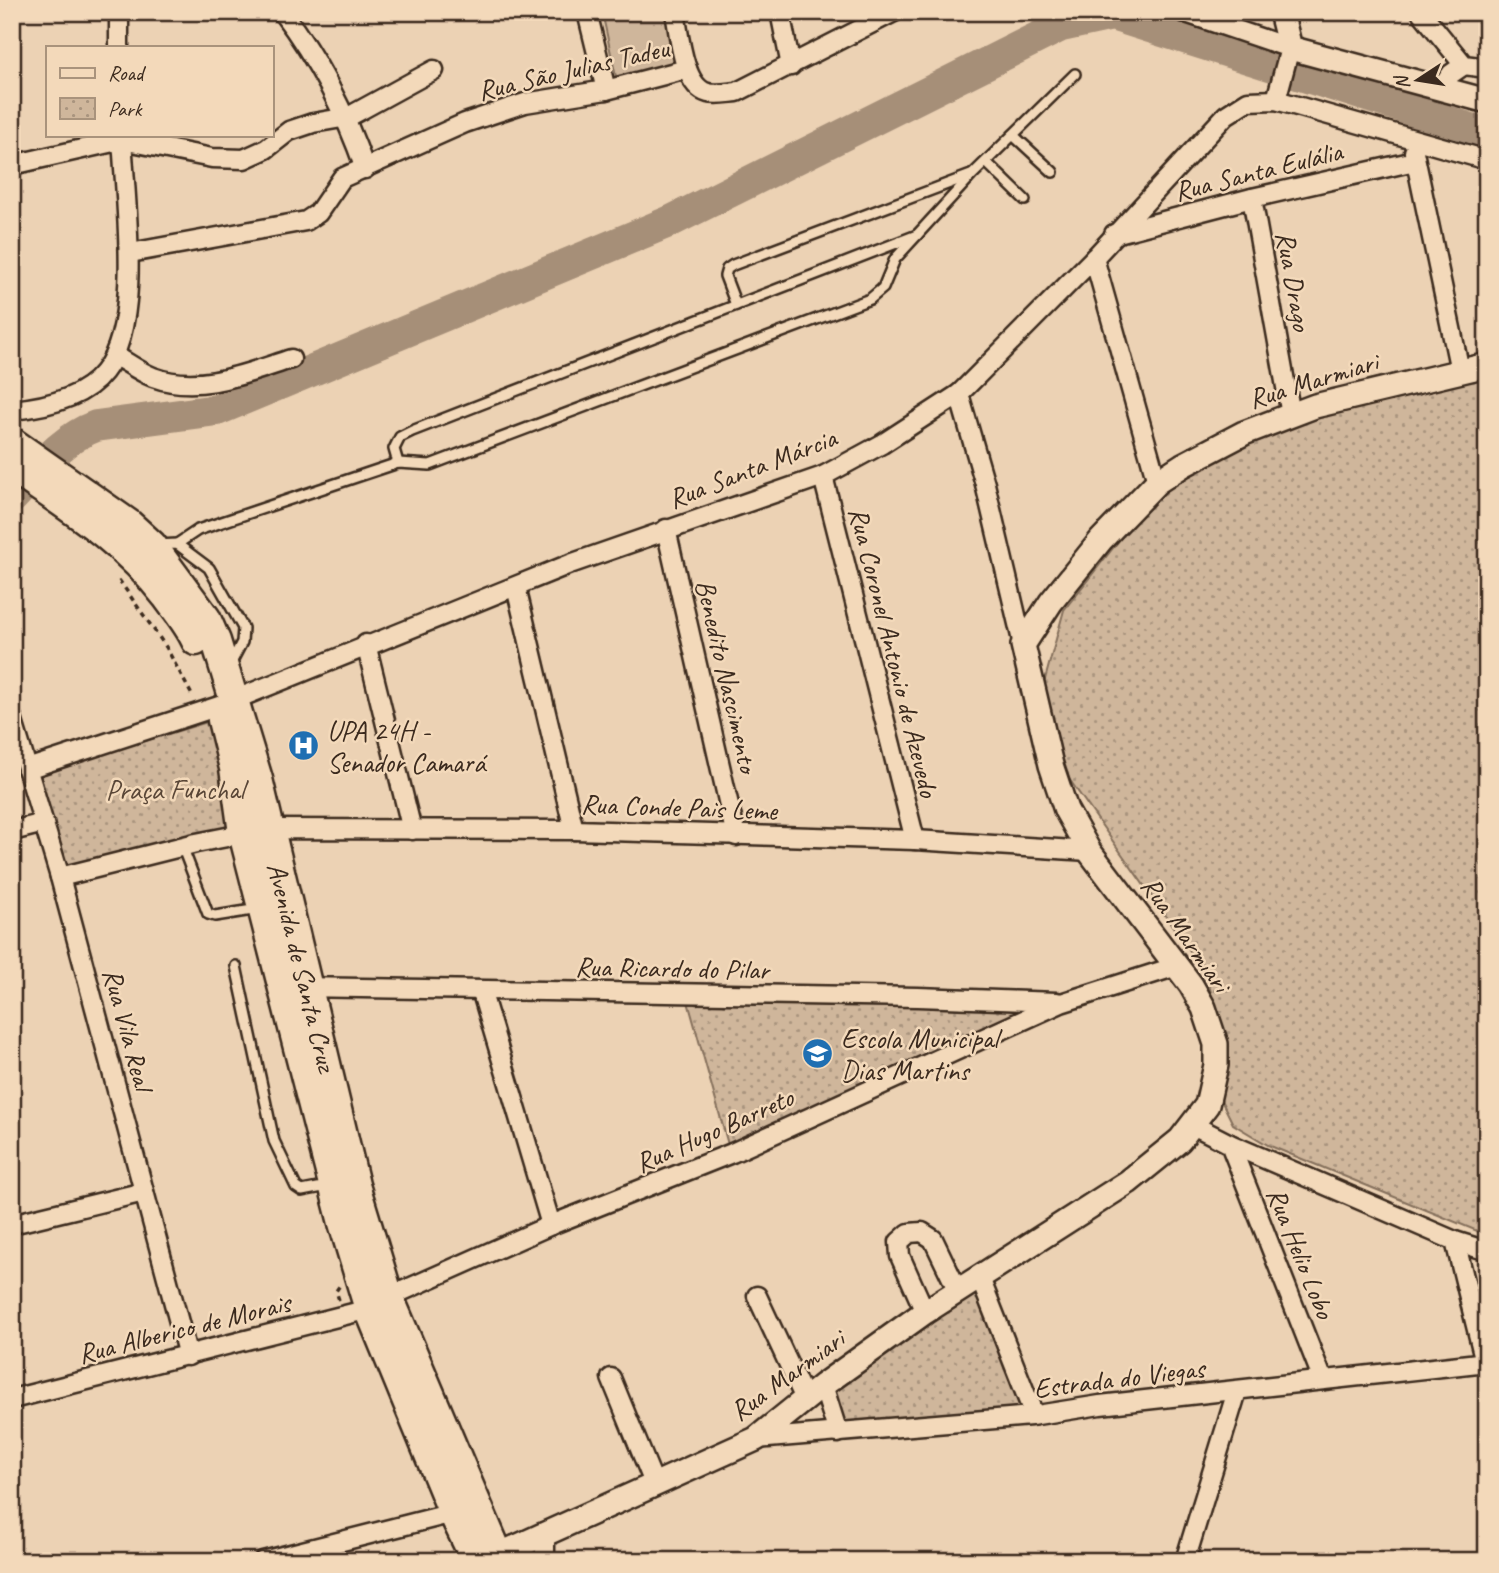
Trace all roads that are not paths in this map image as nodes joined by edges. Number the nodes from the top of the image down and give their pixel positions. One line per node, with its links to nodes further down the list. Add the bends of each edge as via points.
1 (119, 12): 11 (street)
2 (282, 12): 23 (street)
3 (587, 12): 20 (street)
4 (675, 12): 16 (street)
5 (780, 12): 14 (street)
6 (894, 12): 10 (street)
7 (1183, 12): 12 (street)
8 (1282, 12): 12 (street)
9 (1421, 12): 13 (street)
10 (876, 17): 14 (street)
11 (119, 46)
12 (1290, 52): 19 (street); 21 (street)
13 (1464, 65): 15 (street); 19 (street)
14 (791, 66): 16 (street, via 737,92 718,93 705,93)
15 (1487, 68)
16 (687, 69): 20 (street, Rua São Julias Tadeu)
17 (434, 70): 23 (street)
18 (1075, 74): 24 (lane)
19 (1442, 87): 22 (street)
20 (606, 90): 31 (street, Rua São Julias Tadeu, via 498,110)
21 (1279, 93): 26 (street); 37 (street, Rua Santa Márcia, via 1248,101 1226,115)
22 (1487, 101)
23 (348, 117): 25 (street, via 289,131 244,159 212,158); 31 (street)
24 (1013, 135): 29 (lane); 32 (lane)
25 (122, 138): 30 (street); 38 (street)
26 (1412, 138): 27 (street); 28 (street)
27 (1487, 160)
28 (1415, 161): 34 (street, Rua Santa Eulália); 44 (street)
29 (986, 162): 33 (lane); 35 (lane)
30 (12, 165)
31 (365, 169): 38 (street, Rua São Julias Tadeu, via 335,184 318,213 306,220)
32 (1053, 172)
33 (972, 175): 36 (lane); 40 (lane, via 733,265 725,276)
34 (1252, 198): 37 (street, Rua Santa Eulália); 47 (street, Rua Drago)
35 (1024, 200)
36 (922, 233): 40 (lane); 49 (lane, via 895,259 883,288 870,299 430,465)
37 (1114, 234): 39 (street, Rua Santa Márcia)
38 (130, 253): 41 (street)
39 (1094, 258): 45 (street, Rua Santa Márcia); 51 (street)
40 (736, 305): 49 (lane, via 412,431 400,437 394,449)
41 (116, 356): 42 (street, via 152,377 190,384); 46 (street, via 87,388 57,401)
42 (291, 359)
43 (1487, 365): 44 (street, Rua Marmiari)
44 (1460, 371): 47 (street, Rua Marmiari, via 1344,397)
45 (958, 394): 50 (street, Rua Santa Márcia); 57 (street)
46 (12, 411)
47 (1291, 415): 51 (street, Rua Marmiari, via 1244,433)
48 (15, 457): 52 (main road, Avenida de Santa Cruz)
49 (398, 463): 54 (lane)
50 (823, 476): 53 (street, Rua Santa Márcia); 67 (street, Rua Coronel Antonio de Azevedo)
51 (1157, 482): 57 (street, Rua Marmiari, via 1079,566)
52 (57, 487): 54 (main road, Avenida de Santa Cruz); 58 (main road, Avenida de Santa Cruz, via 157,584 191,629)
53 (666, 528): 55 (street, Rua Santa Márcia); 66 (street, Benedito Nascimento)
54 (165, 544): 58 (main road, Avenida de Santa Cruz, via 206,618 226,671)
55 (516, 587): 56 (street, Rua Santa Márcia); 63 (street)
56 (366, 644): 58 (street, Rua Santa Márcia); 62 (street)
57 (1023, 645): 69 (street, Rua Marmiari, via 1057,785)
58 (227, 702): 60 (street); 65 (main road, Avenida de Santa Cruz, via 234,768)
59 (12, 718): 60 (street, Rua Vila Real)
60 (27, 769): 61 (street, Rua Vila Real)
61 (44, 822): 64 (street); 70 (street, Rua Vila Real)
62 (412, 830): 63 (street, Rua Conde Pais Leme); 65 (street, Rua Conde Pais Leme)
63 (574, 830): 66 (street, Rua Conde Pais Leme)
64 (12, 831)
65 (255, 831): 68 (street); 71 (main road, Avenida de Santa Cruz); 74 (main road, Avenida de Santa Cruz)
66 (736, 836): 67 (street, Rua Conde Pais Leme)
67 (915, 840): 69 (street, Rua Conde Pais Leme)
68 (182, 846): 70 (street); 71 (lane, via 208,914)
69 (1089, 851): 73 (street, Rua Marmiari)
70 (60, 877): 80 (street, Rua Vila Real)
71 (263, 908): 74 (main road, Avenida de Santa Cruz)
72 (236, 966): 79 (lane, via 274,1141 292,1182 302,1191)
73 (1177, 966): 76 (street, Rua Hugo Barreto); 77 (street, Rua Marmiari, via 1204,1008 1216,1044 1212,1087)
74 (296, 987): 75 (street, Rua Ricardo do Pilar); 79 (main road, Avenida de Santa Cruz); 88 (main road, Avenida de Santa Cruz, via 355,1185)
75 (482, 993): 76 (street, Rua Ricardo do Pilar, via 918,997); 82 (street)
76 (1060, 1003): 82 (street, Rua Hugo Barreto, via 732,1153)
77 (1194, 1125): 78 (street); 85 (street, Rua Marmiari, via 1128,1182)
78 (1230, 1144): 83 (street); 93 (street, Rua Helio Lobo)
79 (334, 1185): 88 (main road, Avenida de Santa Cruz)
80 (144, 1192): 81 (street); 90 (street, Rua Vila Real)
81 (12, 1224)
82 (551, 1225): 88 (street, Rua Hugo Barreto)
83 (1455, 1241): 84 (street); 91 (street)
84 (1487, 1251)
85 (980, 1278): 86 (street, Rua Marmiari); 97 (street)
86 (958, 1291): 89 (street, Rua Marmiari); 89 (street, via 933,1239 922,1232 903,1237 900,1255)
87 (757, 1296): 95 (street)
88 (379, 1303): 90 (street, Rua Alberico de Morais); 101 (main road, Avenida de Santa Cruz); 103 (main road, Avenida de Santa Cruz)
89 (925, 1312): 95 (street, Rua Marmiari)
90 (188, 1356): 96 (street, Rua Alberico de Morais)
91 (1486, 1362): 93 (street, Estrada do Viegas)
92 (611, 1378): 100 (street)
93 (1324, 1380): 94 (street, Estrada do Viegas)
94 (1237, 1391): 97 (street, Estrada do Viegas); 106 (street)
95 (814, 1392): 98 (street); 99 (street, Rua Marmiari)
96 (12, 1399)
97 (1034, 1415): 98 (street, Estrada do Viegas)
98 (838, 1433): 99 (street, Estrada do Viegas)
99 (756, 1439): 100 (street, Rua Marmiari)
100 (654, 1483): 102 (street, Rua Marmiari)
101 (453, 1513): 103 (main road, Avenida de Santa Cruz); 104 (street)
102 (545, 1532): 103 (street, Rua Marmiari); 105 (street)
103 (490, 1560)
104 (263, 1561)
105 (545, 1561)
106 (1185, 1561)

